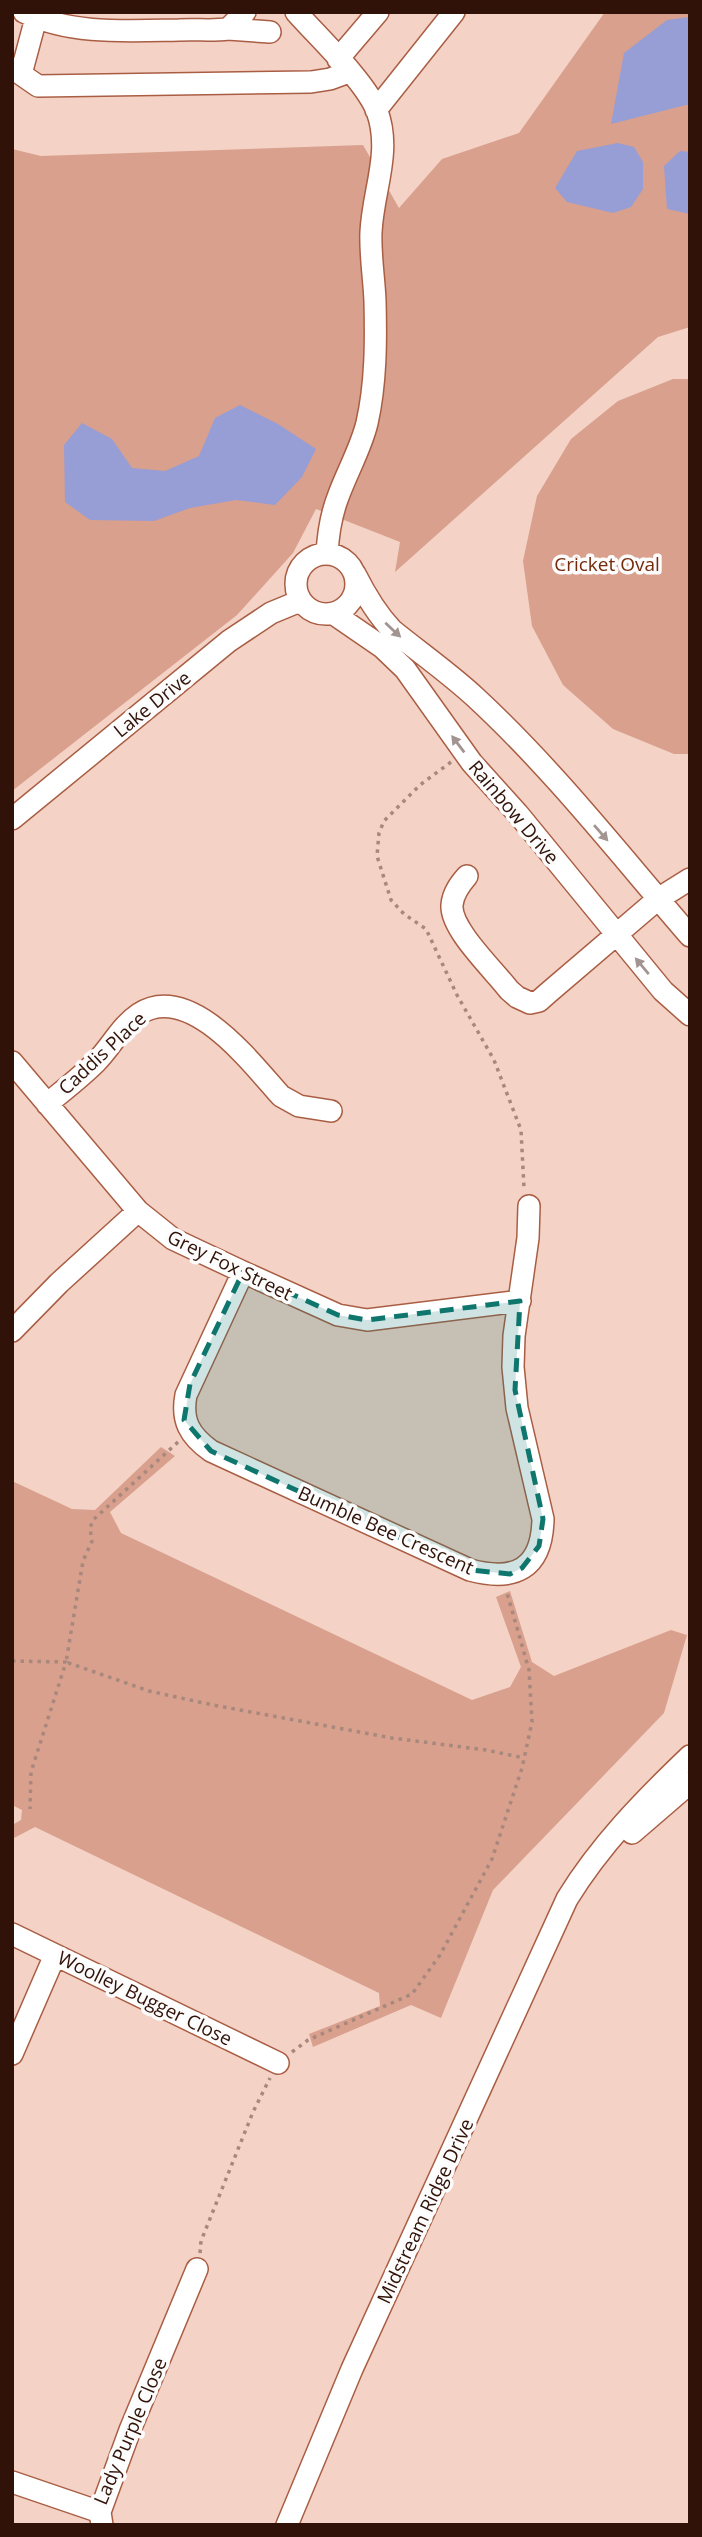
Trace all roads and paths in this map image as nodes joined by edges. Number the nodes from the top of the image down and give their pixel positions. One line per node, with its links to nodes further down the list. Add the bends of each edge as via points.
1 (245, 12): 6 (street)
2 (296, 12): 8 (street)
3 (378, 12): 8 (street)
4 (454, 12): 10 (street)
5 (30, 15): 6 (street, via 70,28); 9 (street)
6 (228, 29): 7 (street)
7 (270, 32)
8 (344, 66): 9 (street, via 311,82 38,86); 10 (street)
9 (16, 71)
10 (376, 110): 11 (street, via 383,135 383,162 371,228 373,391 366,427 330,522)
11 (327, 554): 12 (street, via 342,558); 13 (street, via 313,557 299,571)
12 (355, 574): 14 (street, via 351,603); 19 (street, one-way to 19, via 382,619 499,720)
13 (300, 601): 14 (street, via 315,613); 16 (street, Lake Drive, via 229,640)
14 (334, 614): 15 (street, Rainbow Drive, one-way to 14, via 394,657)
15 (464, 752): 20 (street, Rainbow Drive); 26 (path, via 420,785 384,821 377,856 391,900 426,929 494,1060 521,1130 523,1185)
16 (12, 819)
17 (467, 876): 20 (street, via 452,907 458,927 523,1001 539,1001)
18 (690, 879): 19 (street)
19 (658, 899): 20 (street); 21 (street)
20 (615, 935): 22 (street, Rainbow Drive, one-way to 20)
21 (690, 936)
22 (690, 1015)
23 (12, 1062): 24 (street, Grey Fox Street)
24 (47, 1104): 25 (street, Caddis Place, via 97,1061 138,1016 160,1007 186,1012 216,1027 290,1103); 27 (street, Grey Fox Street)
25 (331, 1111)
26 (529, 1206): 29 (street)
27 (138, 1211): 28 (street, Grey Fox Street, via 173,1239); 30 (street)
28 (243, 1272): 29 (street, Grey Fox Street, via 338,1315 367,1320); 31 (street, via 186,1395 184,1420)
29 (520, 1301): 32 (street, via 513,1353 515,1390 542,1534 522,1569)
30 (12, 1331)
31 (189, 1431): 32 (street, Bumble Bee Crescent, via 211,1451 470,1570); 34 (path, via 93,1520)
32 (502, 1575): 36 (path, via 529,1670 532,1722)
33 (12, 1661): 34 (path)
34 (66, 1662): 36 (path, via 149,1691 213,1705); 38 (path, via 31,1772)
35 (690, 1756): 39 (street, Midstream Ridge Drive, via 605,1844)
36 (524, 1758): 43 (path, via 495,1852 440,1955 412,1994 308,2040)
37 (690, 1783): 39 (street, Midstream Ridge Drive, via 641,1824)
38 (30, 1810)
39 (566, 1899): 47 (street, Midstream Ridge Drive, via 352,2369)
40 (12, 1934): 41 (street, Woolley Bugger Close)
41 (55, 1955): 42 (street); 43 (street, Woolley Bugger Close)
42 (12, 2054)
43 (278, 2063): 44 (path, via 201,2241)
44 (197, 2269): 46 (street, Lady Purple Close, via 130,2430)
45 (12, 2482): 46 (street, Lady Purple Close)
46 (101, 2518)
47 (287, 2525)

